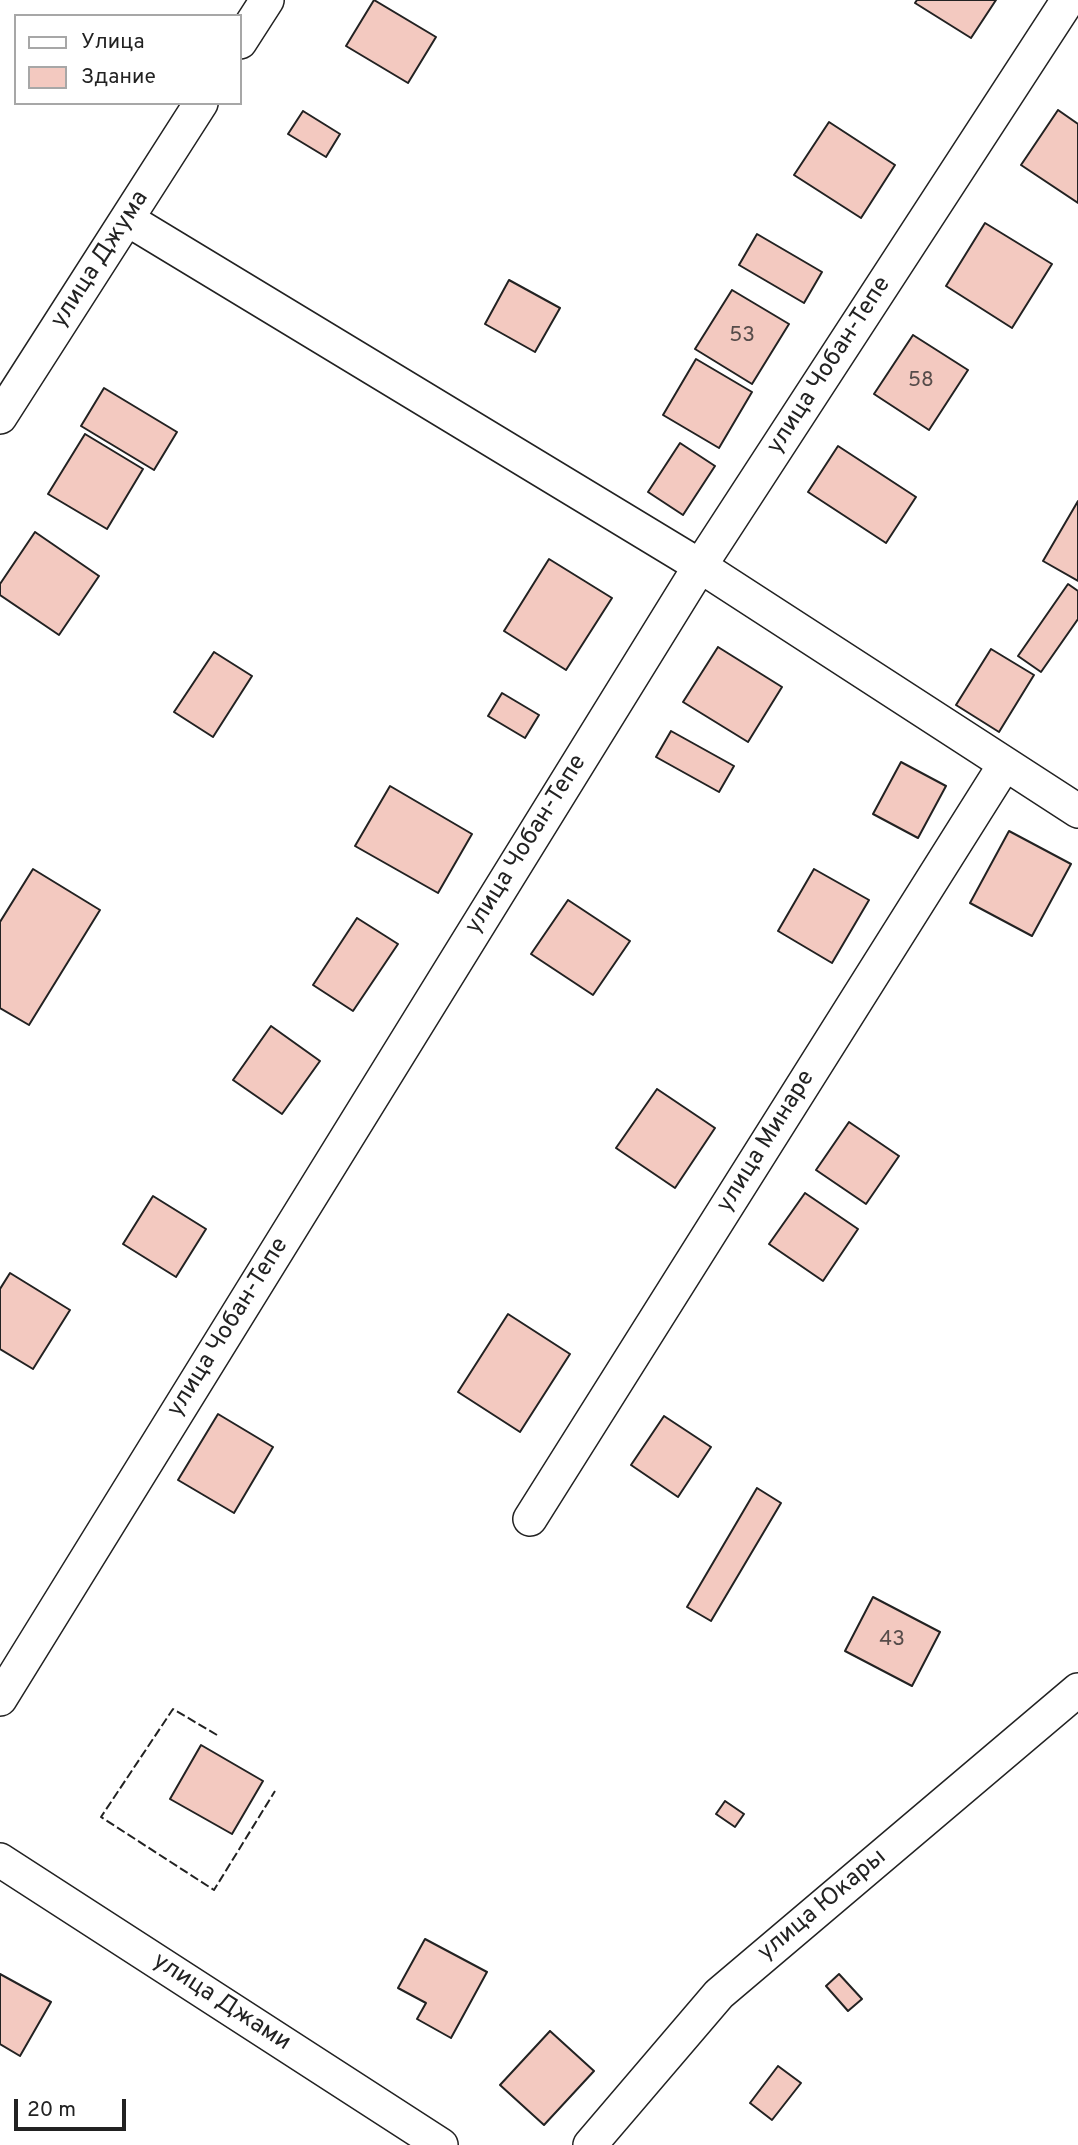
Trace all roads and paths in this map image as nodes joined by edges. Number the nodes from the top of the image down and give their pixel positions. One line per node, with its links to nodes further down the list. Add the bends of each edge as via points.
1 (267, 0): 3 (street)
2 (1068, 0): 7 (street, улица Чобан-Тепе)
3 (242, 40)
4 (200, 105): 5 (street, улица Джума)
5 (127, 219): 6 (street, улица Джума); 7 (street)
6 (0, 417)
7 (700, 566): 8 (street); 12 (street, улица Чобан-Тепе)
8 (1005, 764): 9 (street); 10 (street, улица Минаре)
9 (1078, 811)
10 (530, 1519)
11 (1078, 1690): 15 (street, улица Юкары, via 719,1994)
12 (0, 1699)
13 (0, 1860): 14 (street, улица Джами)
14 (441, 2145)
15 (590, 2145)

